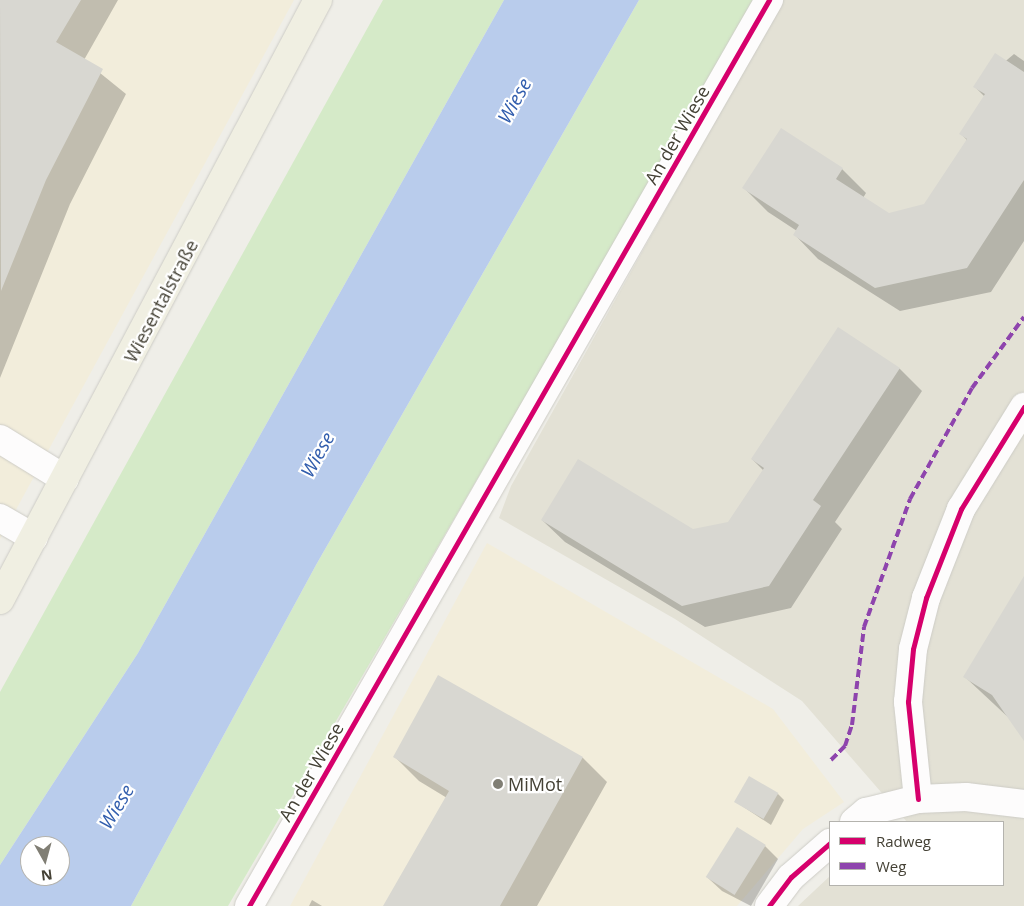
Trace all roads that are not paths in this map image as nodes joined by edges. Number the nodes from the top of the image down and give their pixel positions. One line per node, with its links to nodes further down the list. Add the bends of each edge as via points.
1 (318, 0): 5 (main road, Wiesentalstraße)
2 (769, 0): 13 (street, An der Wiese)
3 (1024, 407): 9 (street, via 962,509 926,598 913,650 908,702)
4 (0, 439): 5 (street)
5 (65, 480): 7 (main road, Wiesentalstraße)
6 (0, 518): 7 (street)
7 (34, 538): 8 (main road, Wiesentalstraße)
8 (0, 600)
9 (918, 799): 10 (street, via 966,797); 11 (street, via 866,812)
10 (1024, 804)
11 (855, 821)
12 (829, 844): 14 (street, via 791,877)
13 (249, 906)
14 (769, 906)

